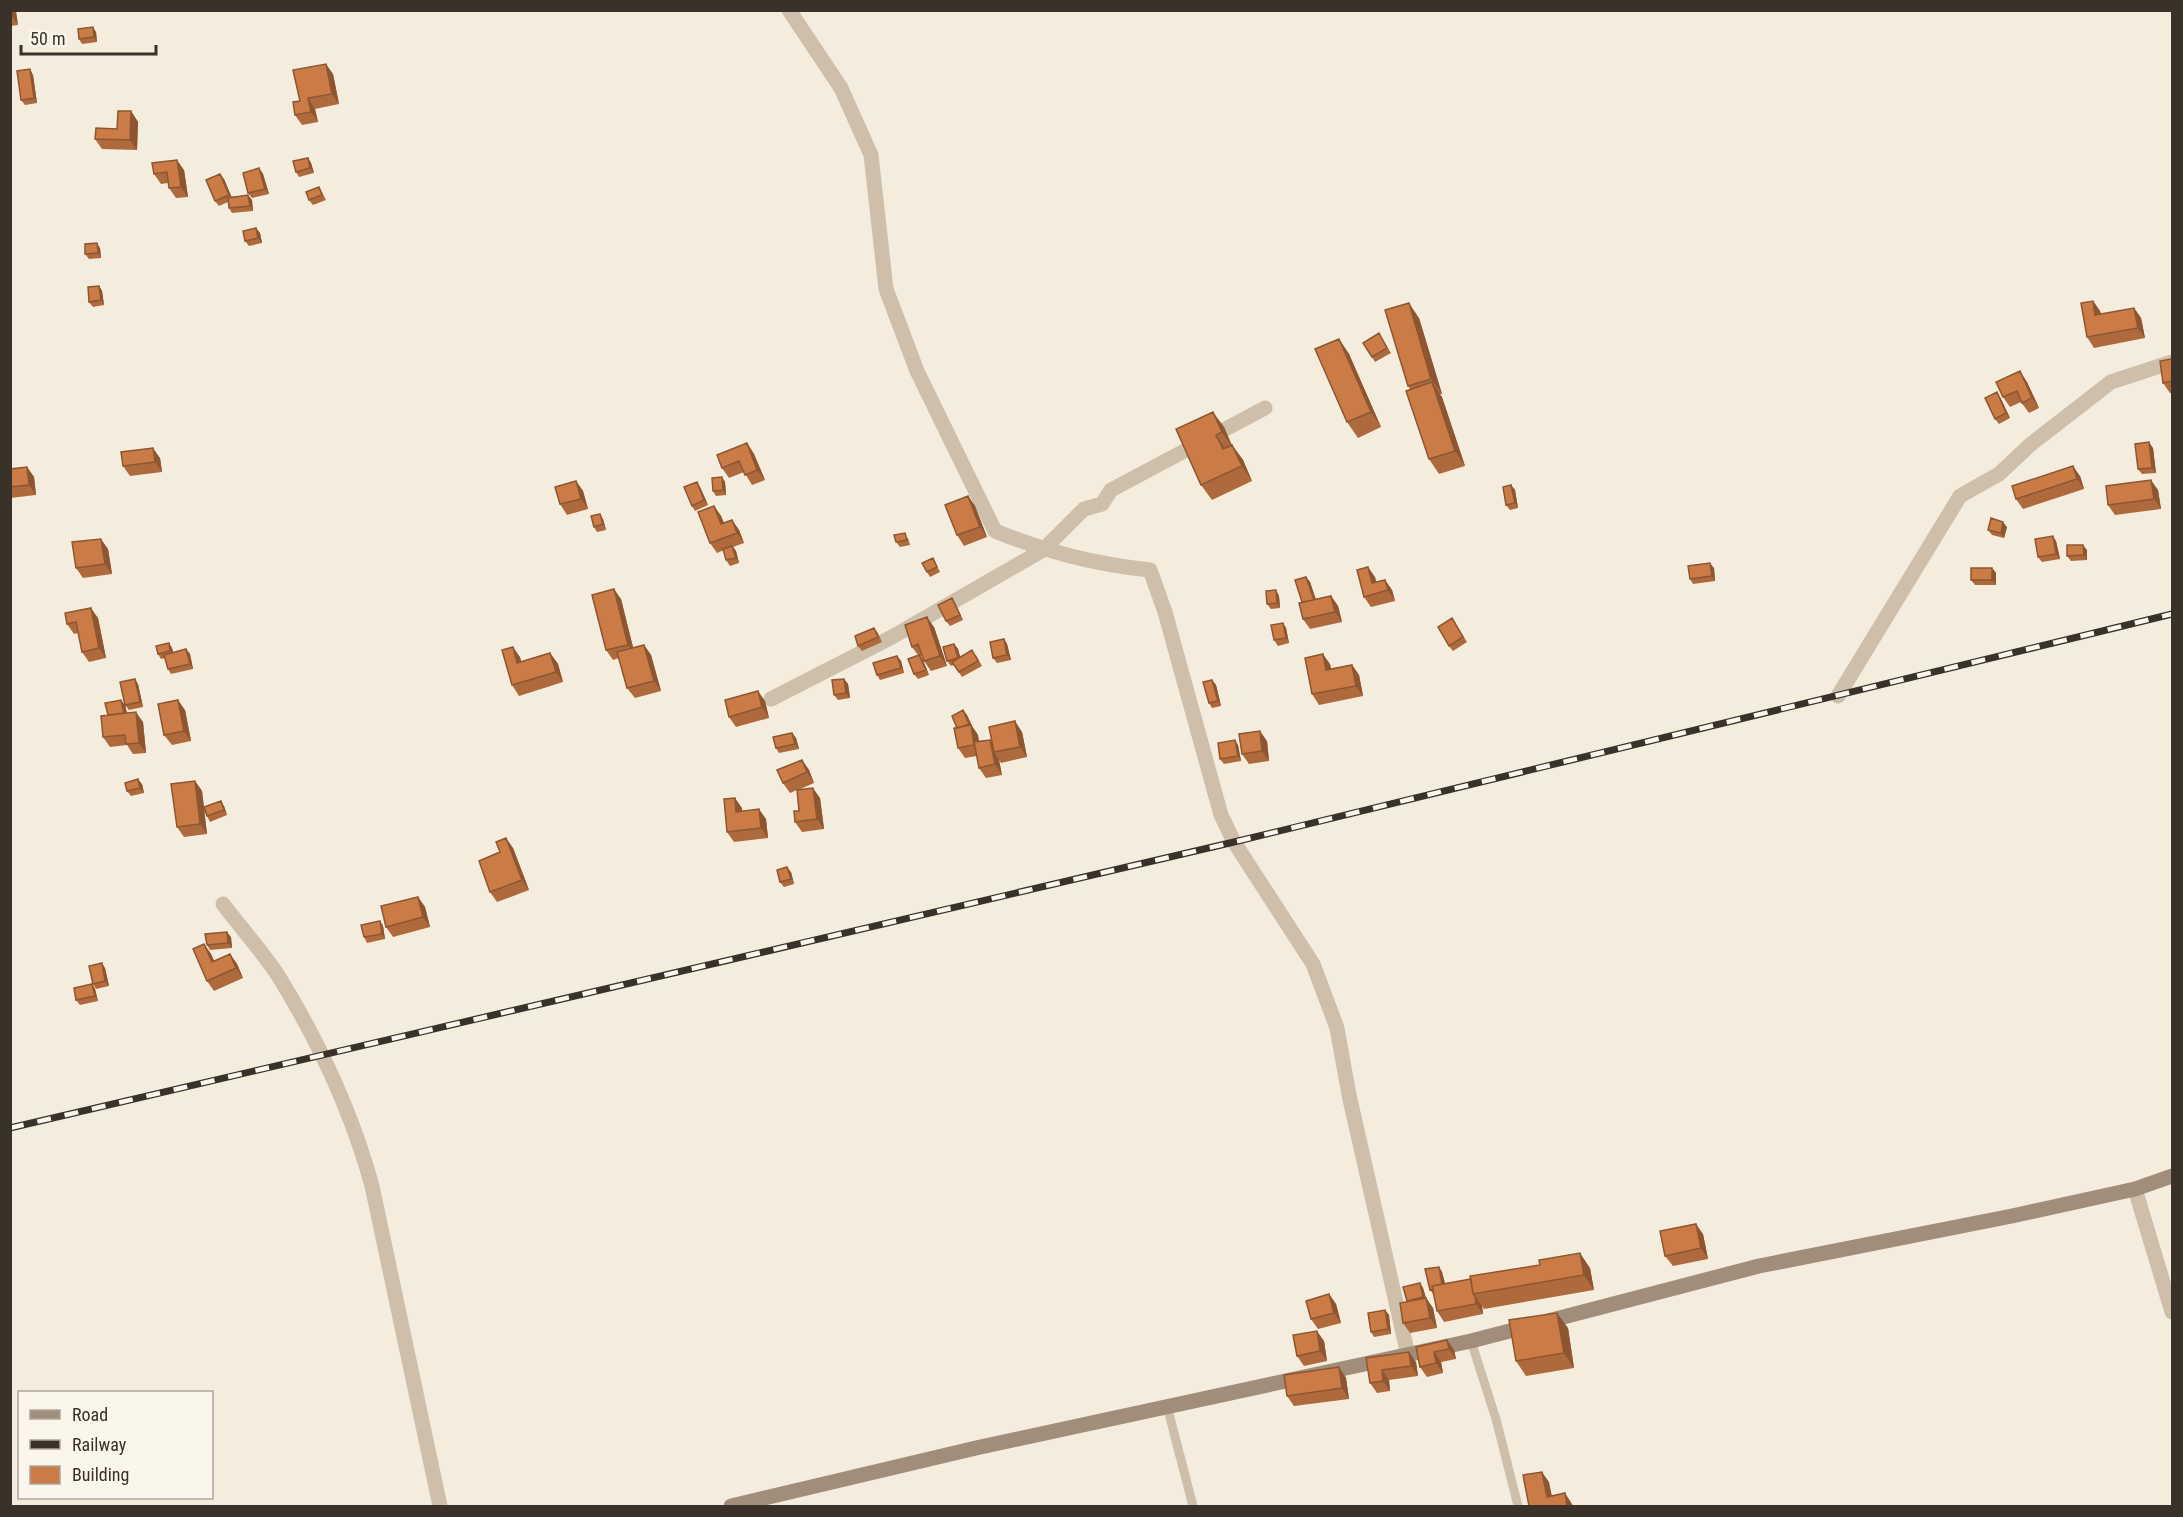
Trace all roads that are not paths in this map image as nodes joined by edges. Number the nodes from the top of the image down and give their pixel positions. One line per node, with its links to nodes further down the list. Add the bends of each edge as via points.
1 (789, 10): 4 (street, via 842,88 871,155 886,289 917,371 995,531)
2 (2172, 362): 5 (street, via 2111,382 1999,474 1960,496)
3 (1265, 408): 4 (street, via 1111,490 1102,504 1084,509)
4 (1042, 550): 6 (street, via 892,637); 12 (street, via 1111,566 1150,570 1221,815 1234,842 1313,964 1337,1028)
5 (1838, 696)
6 (771, 699)
7 (223, 904): 15 (street, via 279,977 358,1135)
8 (2172, 1176): 9 (main road)
9 (2135, 1189): 10 (street); 11 (main road, via 1759,1266)
10 (2172, 1312)
11 (1471, 1341): 12 (main road); 18 (lane)
12 (1408, 1354): 13 (main road)
13 (1167, 1406): 14 (main road, via 976,1448); 17 (lane)
14 (770, 1502): 16 (main road)
15 (440, 1506)
16 (731, 1506)
17 (1193, 1506)
18 (1518, 1506)

